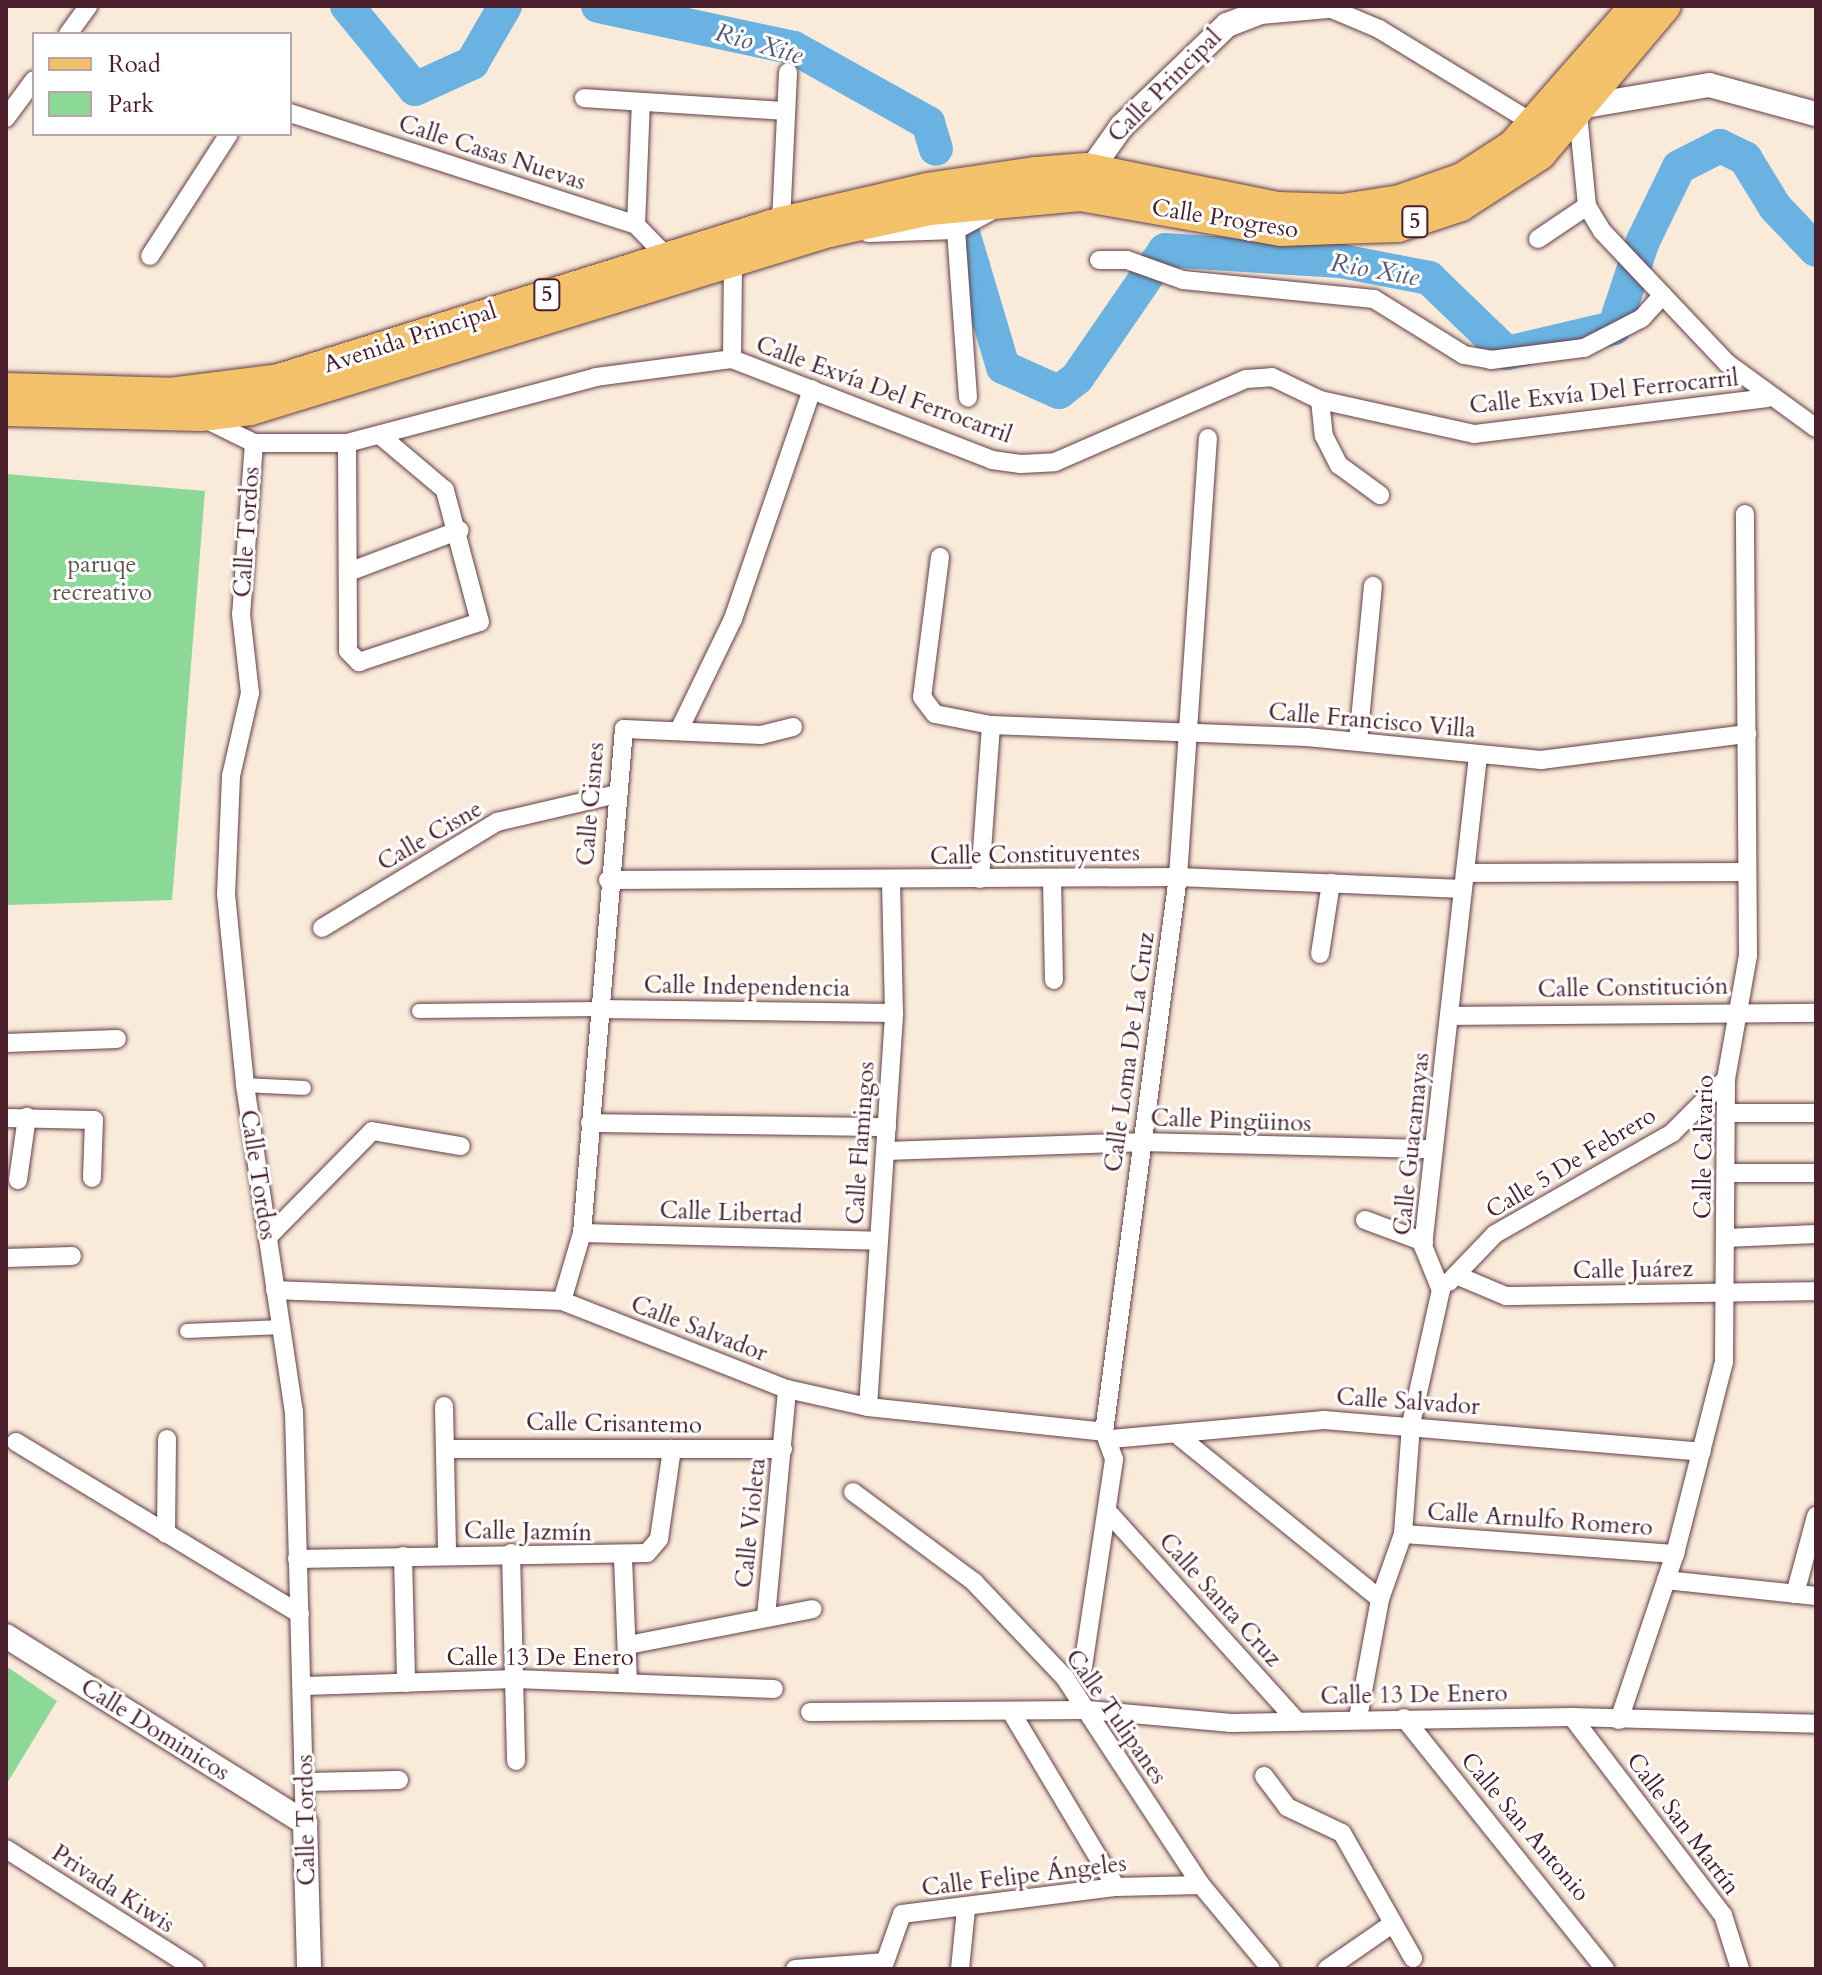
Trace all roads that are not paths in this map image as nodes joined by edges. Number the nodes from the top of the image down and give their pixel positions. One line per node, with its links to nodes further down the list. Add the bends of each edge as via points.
1 (88, 6): 5 (street)
2 (1327, 6): 15 (street, Calle Principal, via 1379,29); 17 (street, Calle Principal, via 1261,12 1227,25)
3 (1635, 6): 15 (main road, Calle Progreso / 5)
4 (1666, 6): 11 (main road, Calle Progreso / 5)
5 (69, 32)
6 (788, 72): 12 (street)
7 (32, 82): 10 (street)
8 (584, 98): 9 (street)
9 (641, 102): 12 (street); 21 (street)
10 (9, 110)
11 (1581, 110): 14 (street, via 1689,84); 17 (main road, Calle Progreso / 5, via 1509,180 1461,206 1398,227 1281,231); 19 (street)
12 (786, 111): 20 (street)
13 (292, 114): 21 (street, Calle Casas Nuevas)
14 (1816, 114)
15 (1536, 125): 17 (main road, Calle Progreso / 5, via 1442,187 1342,209 1278,207)
16 (228, 136): 25 (street)
17 (1083, 182): 18 (main road, Avenida Principal / 5); 20 (main road, Avenida Principal / 5, via 927,188)
18 (1011, 200): 22 (street); 23 (main road, Avenida Principal / 5)
19 (1587, 206): 24 (street); 29 (street, via 1602,231)
20 (781, 222): 26 (main road, Avenida Principal / 5)
21 (636, 225): 26 (street, Calle Casas Nuevas)
22 (956, 230): 23 (street); 33 (street)
23 (829, 232): 28 (main road, Avenida Principal / 5)
24 (1538, 239)
25 (150, 256)
26 (668, 258): 31 (main road, Avenida Principal / 5, via 251,385 170,393)
27 (1099, 260): 29 (street, via 1127,260 1163,275 1374,299 1464,355 1491,360 1584,348 1642,318)
28 (733, 261): 30 (street); 37 (main road, Avenida Principal / 5, via 314,393)
29 (1658, 289): 34 (street)
30 (732, 359): 32 (street, Calle Exvía Del Ferrocarril); 39 (street, Calle Exvía Del Ferrocarril, via 596,377)
31 (6, 388)
32 (812, 389): 35 (street, Calle Exvía Del Ferrocarril, via 979,456 1021,464 1055,462 1246,379 1272,377); 51 (street, via 733,619)
33 (968, 398)
34 (1767, 398): 35 (street, Calle Exvía Del Ferrocarril, via 1474,434); 38 (street)
35 (1320, 400): 43 (street, via 1324,436 1339,465)
36 (6, 411): 37 (main road, Avenida Principal / 5)
37 (201, 416): 41 (street, Calle Tordos)
38 (1816, 428)
39 (381, 436): 42 (street, Calle Exvía Del Ferrocarril); 45 (street, via 445,490)
40 (1208, 438): 52 (street, Calle Loma De La Cruz)
41 (254, 443): 42 (street, Calle Exvía Del Ferrocarril); 77 (street, Calle Tordos, via 241,614 250,693 231,776 226,894)
42 (347, 443): 47 (street)
43 (1380, 495)
44 (1745, 514): 53 (street, Calle Calvario)
45 (460, 530): 47 (street); 47 (street, via 480,622 352,660)
46 (940, 557): 49 (street, Calle Francisco Villa, via 924,706)
47 (351, 571)
48 (1373, 586): 54 (street)
49 (991, 725): 52 (street, Calle Francisco Villa); 60 (street)
50 (793, 727): 51 (street, via 761,735)
51 (680, 728): 56 (street, Calle Cisnes, via 624,729)
52 (1188, 732): 54 (street, Calle Francisco Villa); 58 (street, Calle Loma De La Cruz)
53 (1747, 734): 55 (street, Calle Francisco Villa, via 1569,757); 57 (street, Calle Calvario)
54 (1358, 741): 55 (street, Calle Francisco Villa)
55 (1478, 755): 62 (street, Calle Guacamayas)
56 (617, 794): 61 (street, Calle Cisnes); 65 (street, Calle Cisne, via 497,822)
57 (1747, 872): 62 (street, Calle Constituyentes); 69 (street, Calle Calvario)
58 (1178, 877): 59 (street, Calle Constituyentes); 64 (street, Calle Constituyentes); 85 (street, Calle Loma De La Cruz)
59 (1052, 878): 60 (street, Calle Constituyentes); 67 (street)
60 (980, 879): 63 (street, Calle Constituyentes)
61 (608, 880): 63 (street, Calle Constituyentes); 68 (street, Calle Cisnes)
62 (1464, 881): 64 (street, Calle Constituyentes); 73 (street, Calle Guacamayas)
63 (891, 883): 71 (street, Calle Flamingos)
64 (1331, 883): 66 (street)
65 (322, 928)
66 (1320, 954)
67 (1054, 980)
68 (600, 1009): 70 (street); 71 (street, Calle Independencia); 83 (street, Calle Cisnes)
69 (1740, 1010): 72 (street, Calle Constitución); 73 (street, Calle Constitución); 76 (street, Calle Calvario)
70 (419, 1011)
71 (894, 1013): 84 (street, Calle Flamingos)
72 (1816, 1013)
73 (1450, 1016): 87 (street, Calle Guacamayas)
74 (117, 1039): 75 (street)
75 (6, 1043)
76 (1726, 1079): 79 (street, Calle Calvario); 102 (street, Calle 5 De Febrero, via 1672,1133 1495,1234)
77 (245, 1085): 78 (street); 96 (street, Calle Tordos)
78 (304, 1088)
79 (1728, 1113): 80 (street); 89 (street, Calle Calvario)
80 (1816, 1113)
81 (27, 1117): 82 (street); 91 (street, via 94,1120); 92 (street)
82 (6, 1118)
83 (590, 1123): 84 (street); 94 (street, Calle Cisnes)
84 (887, 1127): 88 (street, Calle Flamingos)
85 (1140, 1142): 87 (street, Calle Pingüinos); 88 (street, Calle Pingüinos); 114 (street, Calle Loma De La Cruz)
86 (461, 1146): 96 (street, via 372,1131)
87 (1432, 1149): 99 (street, Calle Guacamayas)
88 (886, 1151): 98 (street, Calle Flamingos)
89 (1727, 1173): 90 (street); 97 (street, Calle Calvario)
90 (1816, 1173)
91 (92, 1178)
92 (18, 1180)
93 (1365, 1220): 99 (street)
94 (582, 1233): 98 (street, Calle Libertad); 107 (street, Calle Cisnes)
95 (1816, 1234): 97 (street)
96 (268, 1237): 103 (street, Calle Tordos)
97 (1726, 1238): 106 (street, Calle Calvario)
98 (879, 1241): 112 (street, Calle Flamingos)
99 (1424, 1242): 104 (street, Calle Guacamayas)
100 (72, 1256): 101 (street)
101 (6, 1258)
102 (1456, 1275): 104 (street, Calle 5 De Febrero); 106 (street, Calle Juárez, via 1506,1296)
103 (275, 1290): 107 (street, Calle Salvador); 108 (street, Calle Tordos)
104 (1441, 1290): 113 (street)
105 (1816, 1291): 106 (street, Calle Juárez)
106 (1726, 1292): 121 (street, Calle Calvario, via 1724,1362)
107 (562, 1301): 110 (street, Calle Salvador)
108 (281, 1327): 109 (street); 132 (street, Calle Tordos, via 294,1411)
109 (187, 1331)
110 (787, 1389): 112 (street, Calle Salvador); 120 (street, Calle Violeta)
111 (444, 1406): 118 (street)
112 (868, 1407): 114 (street, Calle Salvador)
113 (1411, 1424): 115 (street, Calle Salvador, via 1300,1422); 121 (street, Calle Salvador); 126 (street)
114 (1108, 1436): 115 (street, Calle Salvador); 123 (street, Calle Loma De La Cruz)
115 (1180, 1437): 136 (street)
116 (167, 1439): 125 (street)
117 (16, 1442): 125 (street)
118 (445, 1449): 119 (street, Calle Crisantemo); 128 (street)
119 (672, 1449): 120 (street, Calle Crisantemo); 131 (street, Calle Jazmín, via 656,1548)
120 (783, 1449): 139 (street, Calle Violeta)
121 (1702, 1452): 129 (street, Calle Calvario)
122 (853, 1492): 148 (street, Calle Tulipanes, via 974,1582)
123 (1108, 1512): 142 (street, Calle Loma De La Cruz); 155 (street, Calle Santa Cruz)
124 (1816, 1516): 134 (street)
125 (166, 1534): 138 (street)
126 (1403, 1534): 129 (street, Calle Arnulfo Romero); 136 (street)
127 (511, 1553): 128 (street, Calle Jazmín); 131 (street, Calle Jazmín); 143 (street)
128 (447, 1554): 130 (street, Calle Jazmín)
129 (1675, 1554): 133 (street, Calle Calvario)
130 (403, 1556): 132 (street, Calle Jazmín); 145 (street)
131 (623, 1558): 141 (street)
132 (297, 1559): 138 (street, Calle Tordos)
133 (1666, 1580): 134 (street); 154 (street, Calle Calvario)
134 (1795, 1594): 135 (street)
135 (1816, 1596)
136 (1380, 1599): 152 (street)
137 (813, 1609): 139 (street)
138 (300, 1614): 146 (street, Calle Tordos)
139 (766, 1617): 141 (street, Calle Violeta)
140 (6, 1636): 161 (street, Calle Dominicos)
141 (628, 1645): 144 (street)
142 (1083, 1667)
143 (515, 1679): 144 (street, Calle 13 De Enero); 145 (street, Calle 13 De Enero); 157 (street)
144 (628, 1682): 147 (street, Calle 13 De Enero)
145 (406, 1683): 146 (street, Calle 13 De Enero)
146 (305, 1686): 160 (street, Calle Tordos)
147 (774, 1689)
148 (1088, 1710): 150 (street, Calle 13 De Enero); 155 (street, Calle 13 De Enero, via 1231,1723); 163 (street, Calle Tulipanes)
149 (810, 1712): 150 (street, Calle 13 De Enero)
150 (1013, 1715): 164 (street)
151 (1572, 1717): 153 (street, Calle 13 De Enero); 154 (street, Calle 13 De Enero); 175 (street, Calle San Martín, via 1723,1915)
152 (1358, 1718): 153 (street, Calle 13 De Enero); 155 (street, Calle 13 De Enero)
153 (1404, 1718): 174 (street, Calle San Antonio)
154 (1619, 1720): 156 (street, Calle 13 De Enero)
155 (1297, 1721)
156 (1816, 1724)
157 (516, 1761)
158 (1264, 1776): 166 (street, via 1287,1807 1342,1833)
159 (399, 1780): 160 (street)
160 (305, 1782): 161 (street, Calle Tordos)
161 (305, 1823): 170 (street, Calle Tordos)
162 (6, 1849): 169 (street, Privada Kiwis)
163 (1201, 1885): 164 (street, Calle Felipe Ángeles); 172 (street, Calle Tulipanes)
164 (1116, 1887): 165 (street, Calle Felipe Ángeles)
165 (966, 1909): 168 (street, Calle Felipe Ángeles, via 897,1917 885,1962); 171 (street)
166 (1392, 1924): 167 (street); 173 (street)
167 (1413, 1958)
168 (805, 1968)
169 (195, 1969)
170 (309, 1969)
171 (960, 1969)
172 (1271, 1969)
173 (1327, 1969)
174 (1605, 1969)
175 (1740, 1969)

